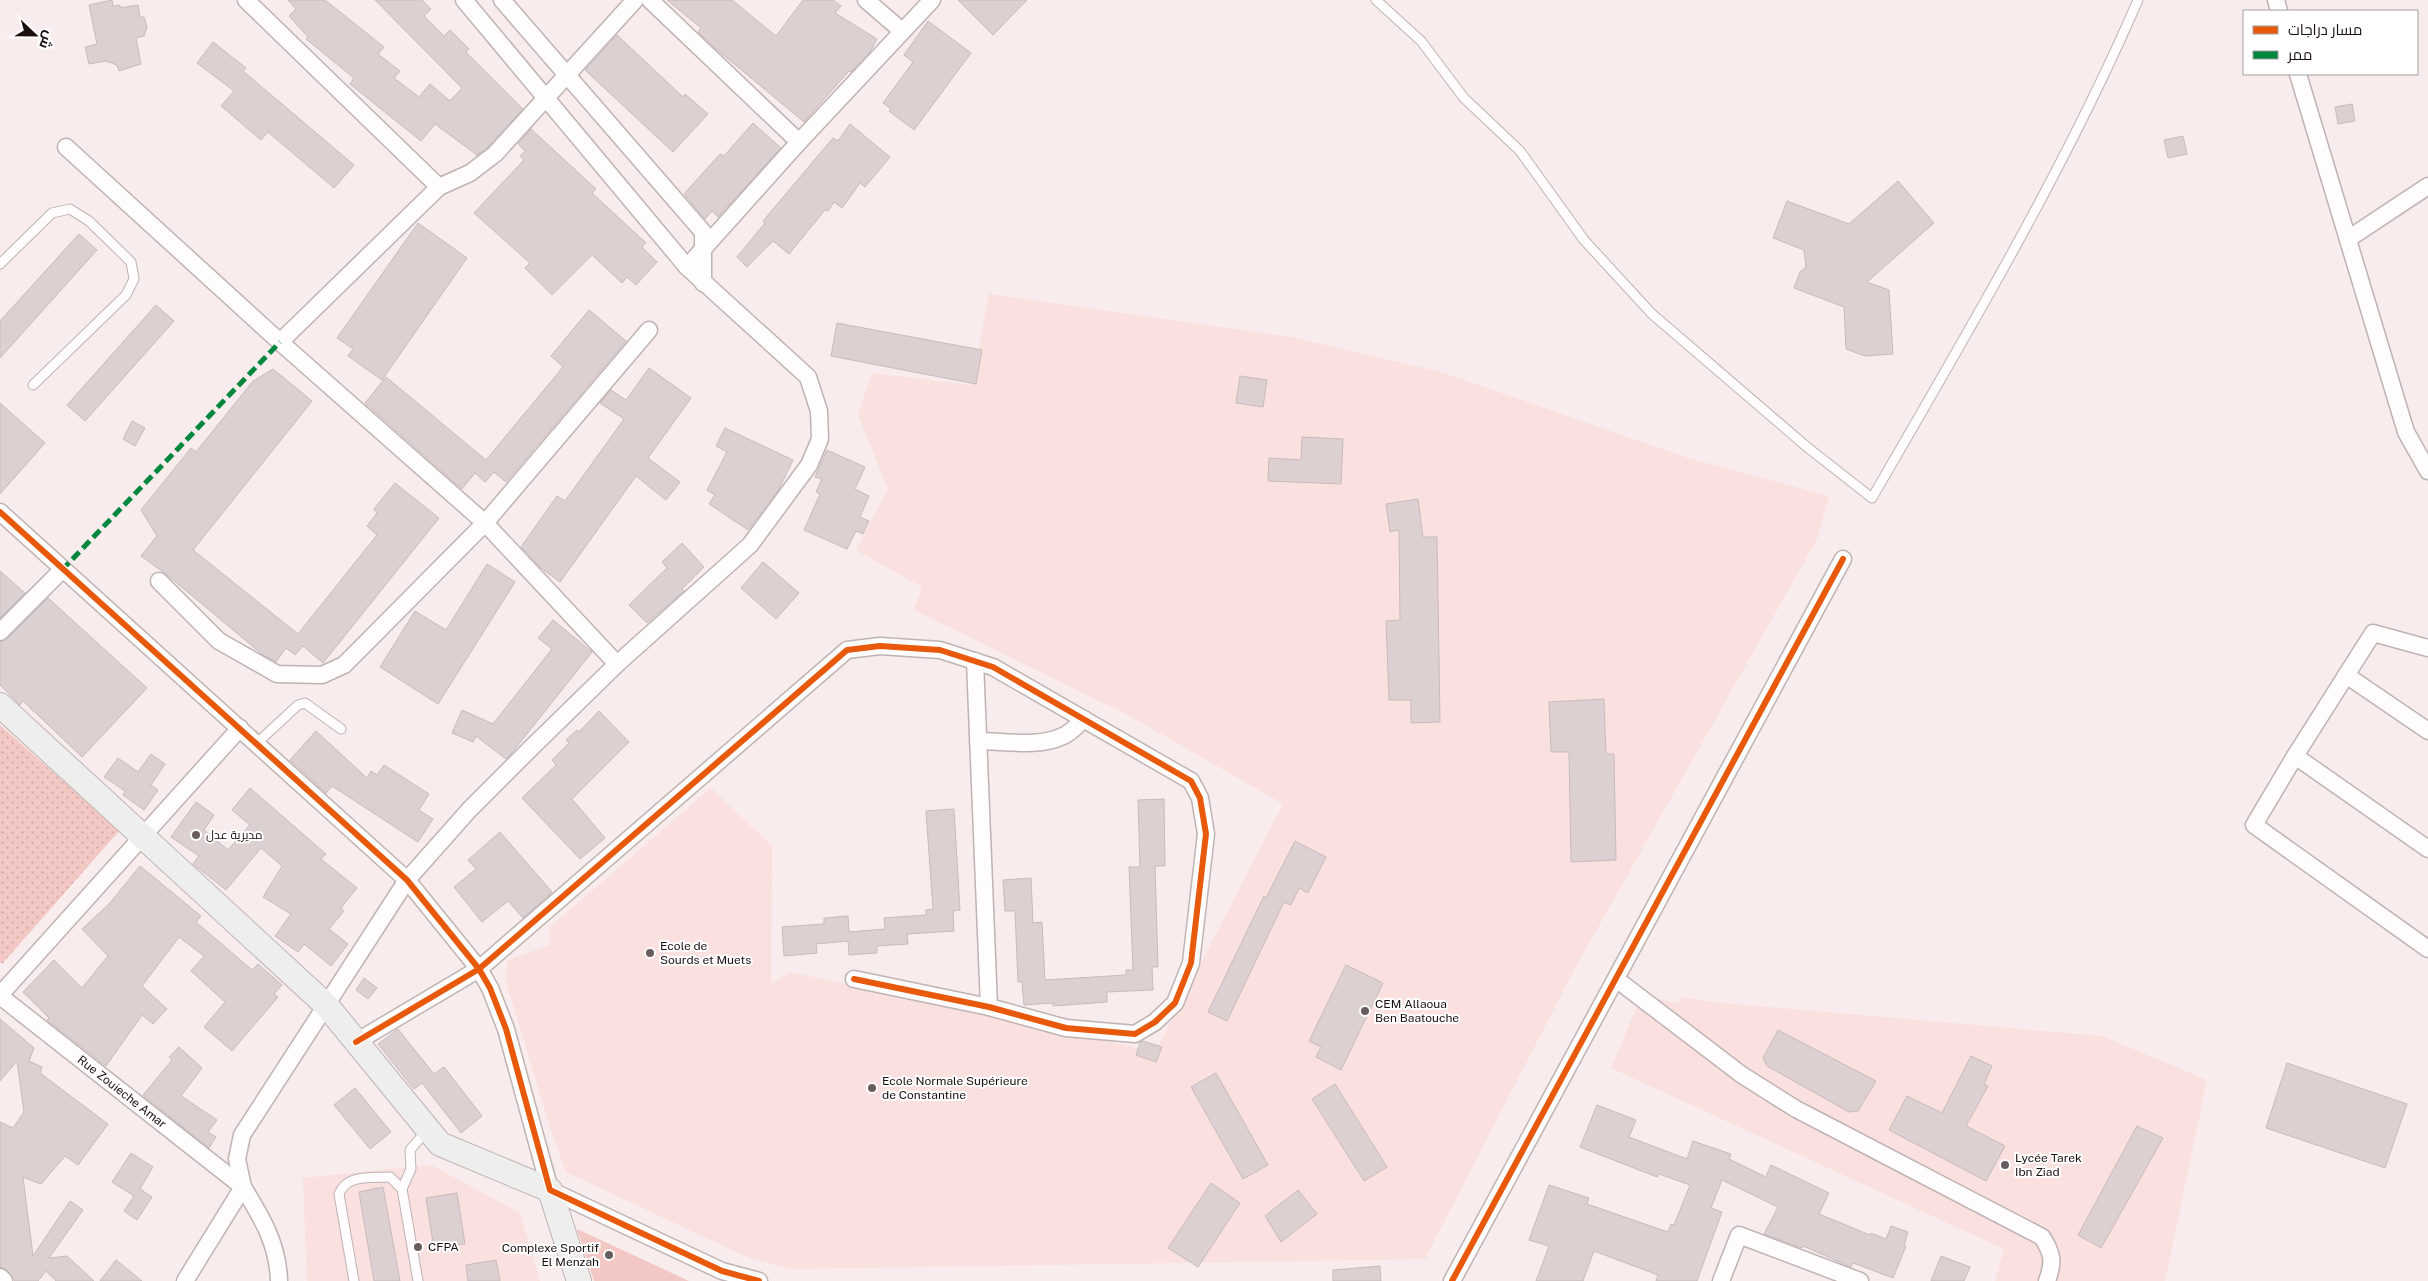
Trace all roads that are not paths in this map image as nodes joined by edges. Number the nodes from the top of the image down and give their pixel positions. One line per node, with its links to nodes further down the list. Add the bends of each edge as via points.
1 (246, 0): 17 (street)
2 (464, 0): 13 (street)
3 (502, 0): 11 (street)
4 (635, 0): 11 (street)
5 (650, 0): 14 (street)
6 (866, 0): 10 (street)
7 (932, 0): 10 (street)
8 (1376, 0): 9 (lane, via 1421,41 1464,98 1520,151 1584,240 1652,314 1807,447 1872,498 1984,304 2086,114)
9 (2138, 0)
10 (902, 32): 14 (street)
11 (565, 75): 13 (street); 19 (street, via 703,232)
12 (2298, 75): 18 (street)
13 (546, 98): 17 (street, via 495,154 470,173); 21 (street)
14 (799, 142): 19 (street)
15 (66, 147): 24 (street)
16 (2428, 186): 18 (street)
17 (439, 188): 24 (street)
18 (2348, 239): 26 (street, via 2406,432)
19 (704, 246): 21 (street); 22 (street)
20 (0, 264): 25 (lane, via 52,213 70,209 89,221 131,262 134,279 126,295)
21 (687, 267): 22 (street)
22 (703, 283): 35 (street, via 808,377 819,411 820,439 809,465 750,545)
23 (649, 330): 28 (street)
24 (280, 342): 28 (street)
25 (34, 386)
26 (2428, 471)
27 (0, 512): 30 (street)
28 (485, 523): 31 (street, via 344,665 322,675 277,674 219,641); 35 (street)
29 (1843, 559): 51 (street)
30 (62, 570): 32 (street); 39 (street)
31 (159, 581)
32 (0, 632)
33 (2428, 648): 36 (street, via 2373,633)
34 (975, 661): 38 (street, via 993,667); 42 (street); 49 (street, via 932,650 880,646 847,650)
35 (617, 664): 47 (street, via 470,809)
36 (2346, 675): 41 (street); 44 (street)
37 (0, 705): 45 (main road)
38 (1084, 719): 42 (street, via 1065,736 1055,740); 54 (street, via 1191,781 1200,798 1206,834 1191,963 1175,1003 1155,1022 1135,1034 1066,1028)
39 (240, 728): 43 (street); 45 (street)
40 (341, 729): 43 (lane, via 306,703 298,705)
41 (2428, 731)
42 (978, 740): 54 (street)
43 (257, 743): 47 (street)
44 (2295, 756): 46 (street); 48 (street, via 2254,825)
45 (142, 836): 52 (street); 53 (main road)
46 (2428, 849)
47 (407, 880): 49 (street); 53 (street)
48 (2428, 949)
49 (479, 969): 55 (street); 59 (street, via 506,1029)
50 (854, 979): 54 (street)
51 (1616, 979): 68 (street); 71 (street, via 1742,1075 1796,1109 2042,1237 2051,1251)
52 (0, 996): 57 (street, Rue Zouieche Amar)
53 (327, 1006): 55 (main road); 57 (street, via 242,1135 237,1159)
54 (989, 1007)
55 (356, 1042): 56 (main road)
56 (428, 1129): 58 (lane, via 410,1150 411,1169); 59 (main road, via 440,1144)
57 (243, 1187): 62 (street); 63 (street, via 268,1227 279,1267)
58 (402, 1189): 64 (lane, via 390,1177 351,1180 342,1186 339,1194); 65 (lane)
59 (550, 1190): 66 (main road); 67 (street, via 722,1271)
60 (0, 1277): 61 (street)
61 (4, 1281)
62 (185, 1281)
63 (279, 1281)
64 (354, 1281)
65 (418, 1281)
66 (579, 1281)
67 (759, 1281)
68 (1452, 1281)
69 (1721, 1281): 70 (street, via 1739,1235)
70 (1860, 1281)
71 (2047, 1281)

